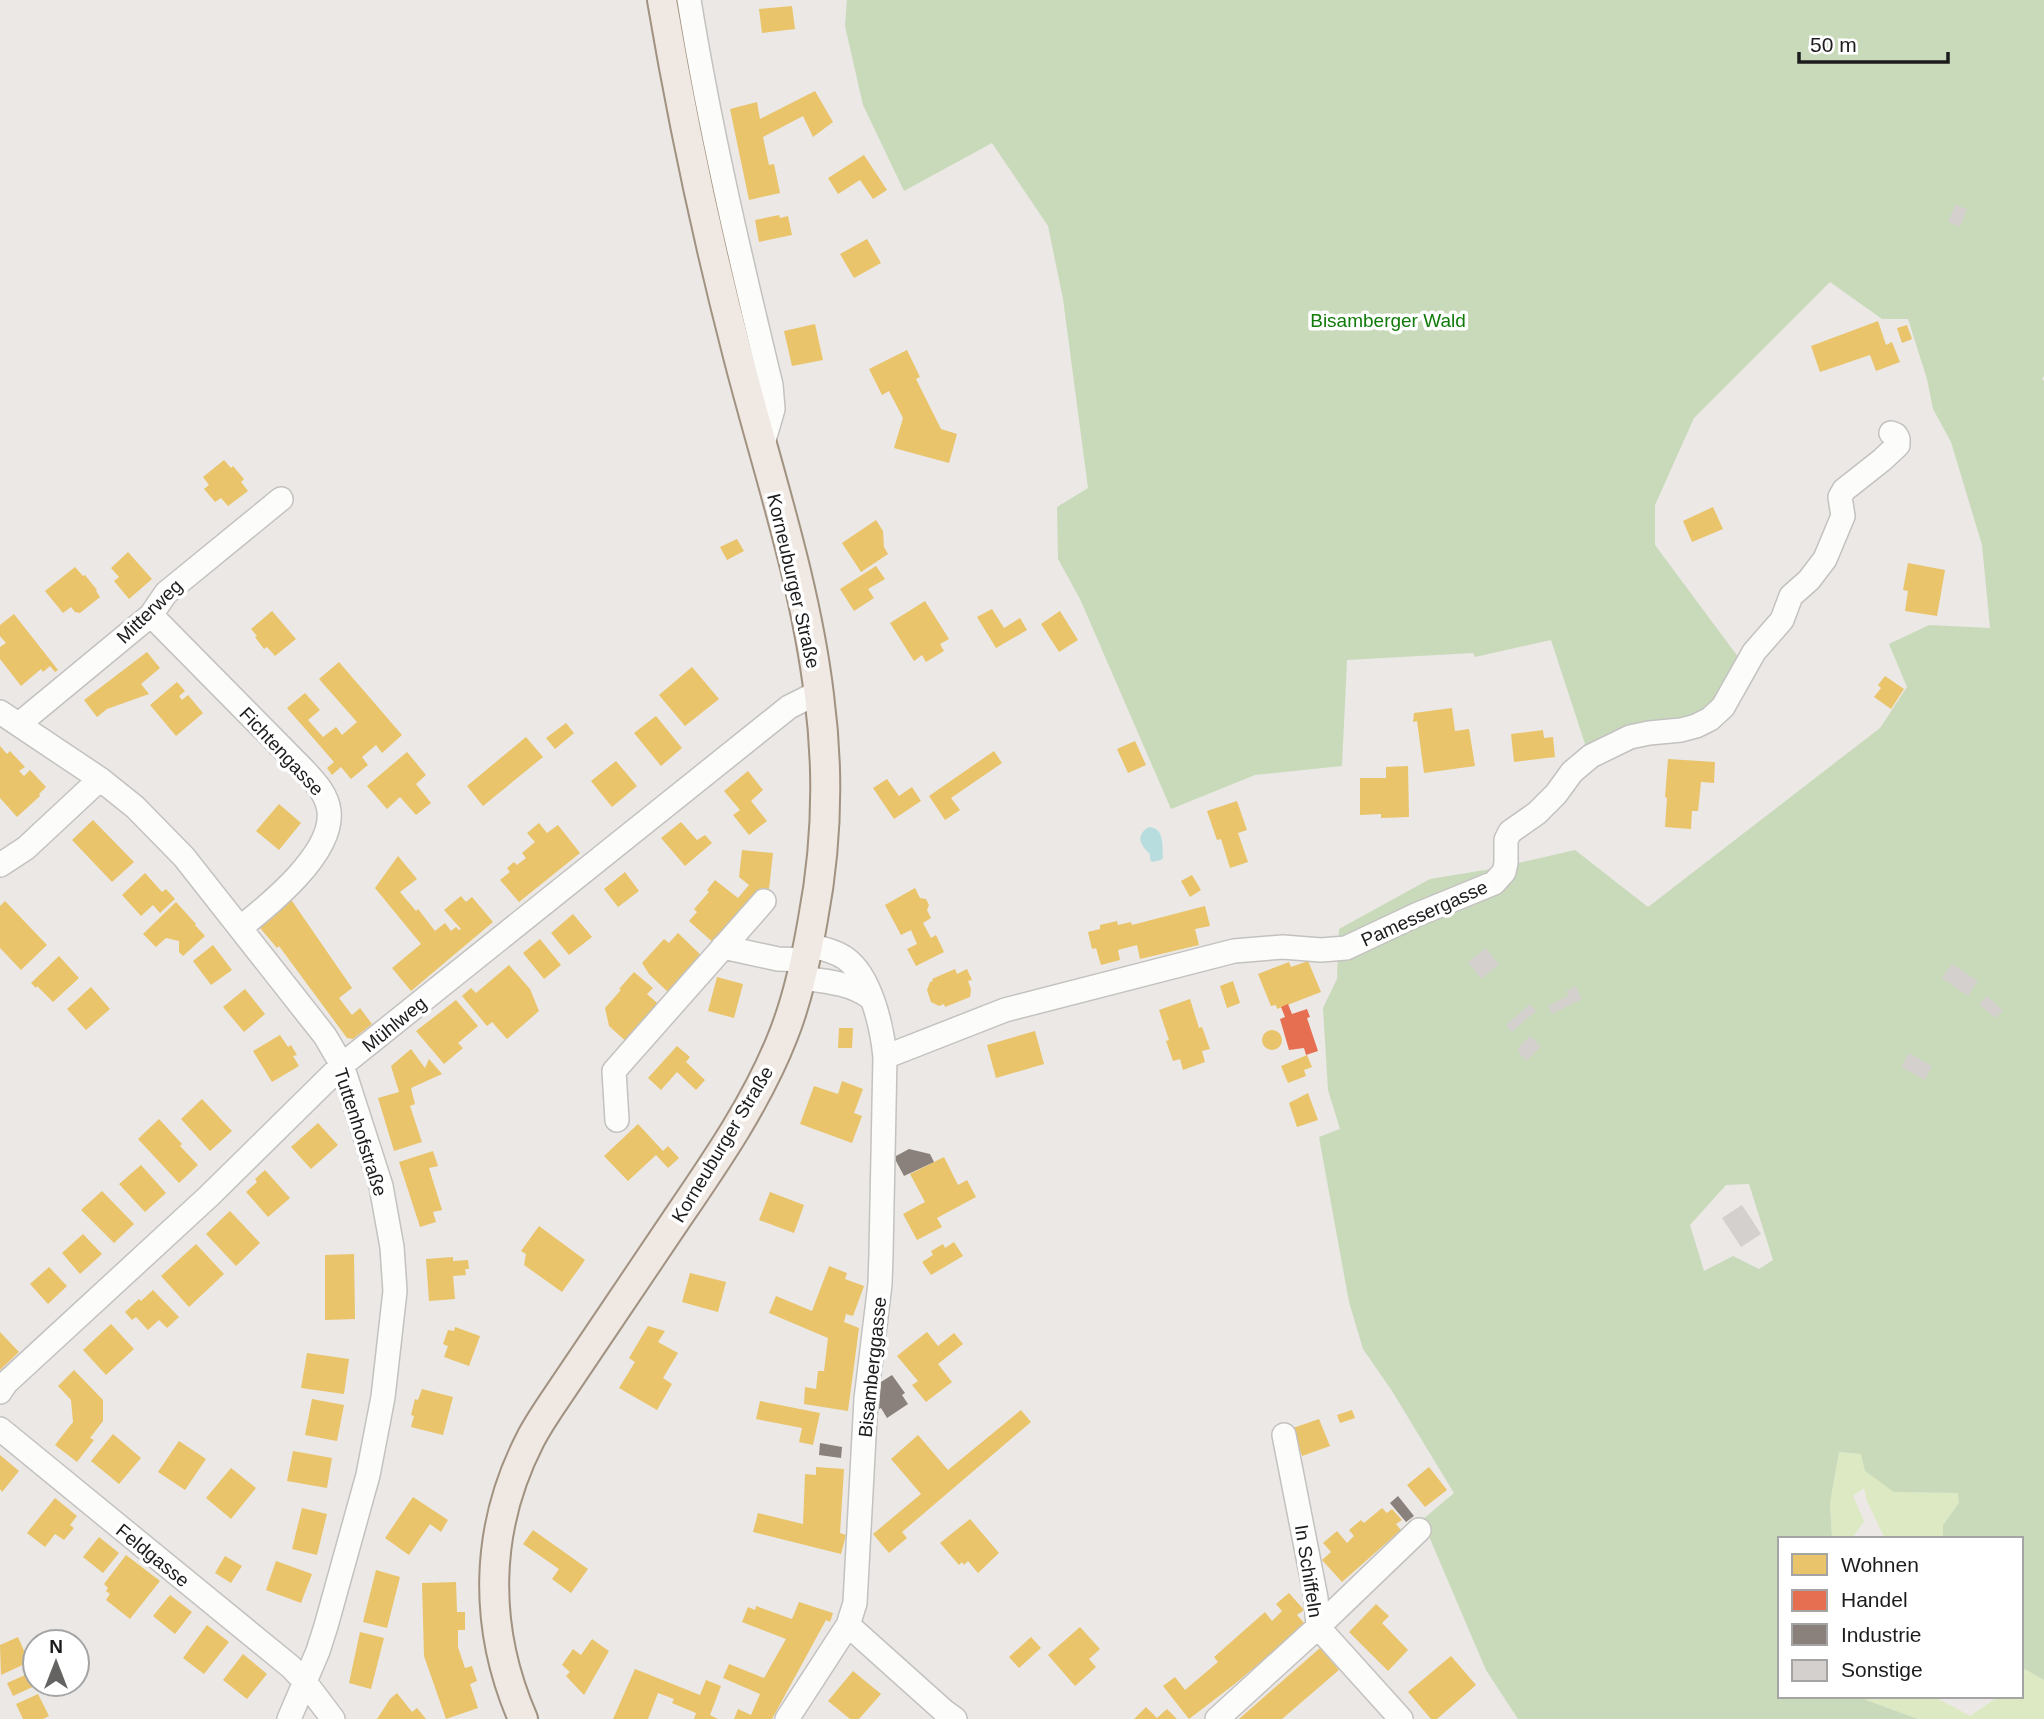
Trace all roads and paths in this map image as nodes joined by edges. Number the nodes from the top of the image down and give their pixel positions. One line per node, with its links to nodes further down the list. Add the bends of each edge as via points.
1 (662, 0): 4 (main road, Korneuburger Straße, via 716,269)
2 (689, 0): 4 (street, via 731,217 771,385 774,409)
3 (1891, 433): 16 (street, Pamessergasse, via 1898,445 1844,490 1840,497 1843,516 1825,559 1791,596 1782,620 1754,652 1723,707 1696,726 1630,737 1591,756 1537,813 1510,832 1504,873 1494,883 1346,948 1234,951 1005,1010)
4 (762, 447): 7 (main road, Korneuburger Straße, via 797,581)
5 (281, 499): 6 (street, Mitterweg, via 166,593)
6 (150, 615): 8 (street, Mitterweg); 12 (street, Fichtengasse, via 326,797 330,824 324,839 291,884)
7 (819, 692): 14 (main road, Korneuburger Straße, via 825,807); 17 (street, Mühlweg, via 789,707)
8 (9, 718): 9 (street, Tuttenhofstraße)
9 (100, 779): 10 (street, via 26,848); 12 (street, Tuttenhofstraße, via 179,852)
10 (0, 865)
11 (764, 901): 13 (street)
12 (240, 928): 17 (street, Tuttenhofstraße, via 325,1036)
13 (723, 947): 14 (street); 18 (street, via 614,1071)
14 (805, 961): 15 (street, via 835,983); 15 (street, Bisamberggasse, via 842,956 867,985); 28 (main road, Korneuburger Straße, via 783,1037 748,1106 530,1438 513,1480 497,1547 495,1602 498,1645)
15 (871, 998): 16 (street, Bisamberggasse, via 883,1032)
16 (885, 1057): 23 (street, Bisamberggasse, via 880,1284 866,1399 855,1603)
17 (342, 1065): 19 (street, Mühlweg); 25 (street, Tuttenhofstraße, via 381,1186 395,1291 383,1397 368,1475 326,1626)
18 (617, 1120)
19 (0, 1392)
20 (0, 1429): 25 (street, Feldgasse)
21 (1284, 1435): 24 (street, In Schiffeln)
22 (1419, 1530): 24 (street)
23 (848, 1625): 29 (street, Bisamberggasse); 30 (street)
24 (1318, 1627): 31 (street); 32 (street, In Schiffeln)
25 (305, 1682): 26 (street, Tuttenhofstraße); 27 (street, Feldgasse)
26 (289, 1719)
27 (333, 1719)
28 (523, 1719)
29 (787, 1719)
30 (956, 1719)
31 (1217, 1719)
32 (1401, 1719)

